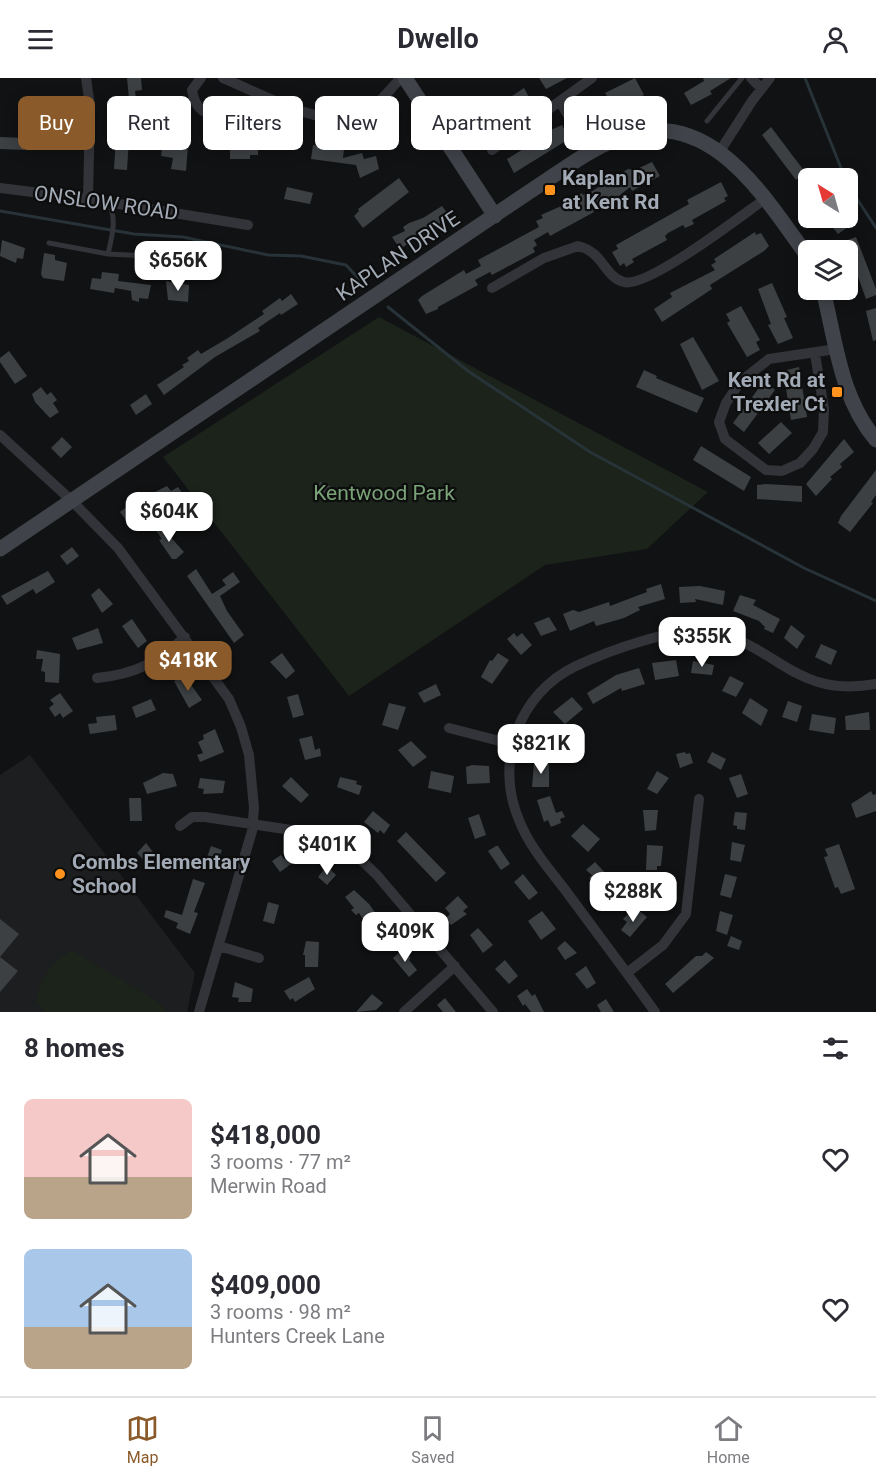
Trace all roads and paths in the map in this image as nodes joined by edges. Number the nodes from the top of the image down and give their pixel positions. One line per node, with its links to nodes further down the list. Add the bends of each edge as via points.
1 (86, 78): 19 (street, via 90,106)
2 (201, 78): 14 (street, via 192,90 194,101)
3 (224, 78): 10 (street)
4 (592, 78): 11 (street)
5 (742, 78): 15 (lane)
6 (751, 78): 9 (street)
7 (770, 78): 9 (street)
8 (409, 80): 12 (street, via 359,115 339,119); 22 (street)
9 (761, 88): 16 (street)
10 (261, 96)
11 (560, 102): 13 (street); 17 (street)
12 (303, 108)
13 (552, 108)
14 (203, 112)
15 (707, 121)
16 (720, 151): 17 (street, KAPLAN DRIVE, via 683,135 651,132 624,136); 20 (street, KAPLAN DRIVE, via 739,166)
17 (591, 152): 22 (street, KAPLAN DRIVE)
18 (0, 188): 19 (street, ONSLOW ROAD)
19 (88, 199): 21 (street, ONSLOW ROAD)
20 (765, 199): 25 (street, KAPLAN DRIVE); 28 (street, via 642,282 618,280 599,256 578,246 544,258)
21 (108, 202): 23 (street, ONSLOW ROAD); 26 (lane, via 114,226)
22 (495, 216): 34 (street, KAPLAN DRIVE)
23 (248, 225)
24 (50, 243): 26 (lane)
25 (798, 244)
26 (109, 251): 27 (lane)
27 (188, 258)
28 (492, 288)
29 (825, 300): 30 (street)
30 (836, 349): 31 (street); 33 (street, via 855,411)
31 (815, 354): 31 (street, via 769,359 740,382 722,410 718,428 724,439 766,470 789,470 800,463 823,432 824,409)
32 (0, 435): 34 (street)
33 (876, 440)
34 (72, 501): 35 (street, KAPLAN DRIVE); 36 (street, via 130,562)
35 (0, 549)
36 (185, 638): 37 (street, via 144,668); 42 (street, via 224,692 242,727 253,783)
37 (97, 678)
38 (876, 684): 40 (street, via 839,688 816,683 734,639 708,632 674,633 589,660 556,678 526,711)
39 (449, 728): 40 (street)
40 (511, 744): 47 (street, via 512,795 519,821)
41 (699, 800): 47 (street, via 686,914 663,945)
42 (252, 824): 43 (street, via 192,817); 44 (street); 46 (street, via 310,833 356,855)
43 (180, 826)
44 (219, 946): 45 (street); 48 (street)
45 (259, 958)
46 (455, 966): 49 (street); 50 (street)
47 (627, 973): 51 (street)
48 (199, 1012)
49 (404, 1012)
50 (493, 1012)
51 (655, 1012)

